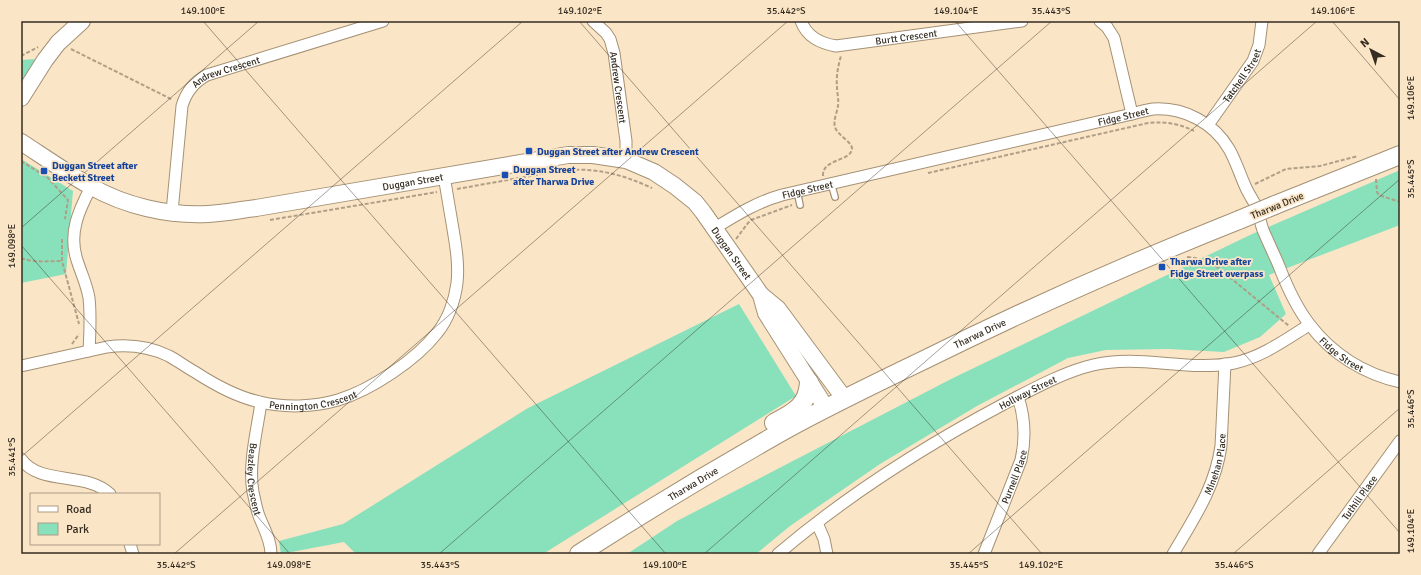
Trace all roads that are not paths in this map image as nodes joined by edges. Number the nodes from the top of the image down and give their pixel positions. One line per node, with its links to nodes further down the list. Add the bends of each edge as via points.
1 (82, 21): 8 (street, via 58,43)
2 (383, 21): 20 (street, Andrew Crescent, via 207,75 191,87 182,104)
3 (593, 21): 13 (street, Andrew Crescent, via 610,39 614,54 626,141)
4 (801, 21): 5 (street, Burtt Crescent, via 807,32 817,40 823,44 836,46)
5 (1022, 21)
6 (1100, 21): 9 (street, via 1114,38)
7 (1262, 21): 10 (street, Tatchell Street, via 1259,45 1253,61)
8 (21, 98)
9 (1132, 114): 10 (street, Fidge Street, via 1153,109 1173,110 1191,115); 15 (street, Fidge Street)
10 (1208, 125): 23 (street, Fidge Street, via 1230,149 1294,302)
11 (21, 142): 16 (street, Duggan Street)
12 (1400, 155): 30 (main road, Tharwa Drive, bridge, via 1364,161 1275,205 1058,296)
13 (626, 160): 14 (street, Duggan Street, via 593,155 568,155); 21 (street, Duggan Street, via 654,172 675,186 694,202)
14 (444, 176): 20 (street, Duggan Street, via 223,213); 31 (street, Pennington Crescent, via 458,262 452,306 437,333 424,348 388,375 362,390 337,400 287,406)
15 (829, 184): 17 (street, Fidge Street); 18 (lane)
16 (91, 186): 20 (street, Duggan Street, via 131,204); 24 (street, via 77,216 73,234 75,252 89,298 84,333)
17 (797, 191): 19 (lane); 21 (street, Fidge Street, via 751,207)
18 (835, 197)
19 (800, 206)
20 (172, 212)
21 (715, 228): 22 (street, Duggan Street)
22 (761, 295): 27 (street, Duggan Street, via 766,312); 30 (street, Duggan Street, via 778,309)
23 (1309, 325): 25 (street, Hollway Street, via 1258,356); 28 (street, Fidge Street, via 1345,359 1375,375)
24 (89, 351): 26 (street, Pennington Crescent); 31 (street, Pennington Crescent, via 118,346 150,349 170,356 228,392)
25 (1225, 364): 29 (street, Hollway Street, via 1128,361 1103,363 1067,374); 43 (street, Minehan Place, via 1219,459 1204,502)
26 (21, 366)
27 (810, 382): 32 (street, Duggan Street); 35 (main road, via 805,400 798,408 738,446)
28 (1400, 382)
29 (1018, 397): 37 (street, Hollway Street, via 915,455); 42 (street, Purnell Place, via 1025,428 1021,460)
30 (844, 398): 32 (main road, Tharwa Drive)
31 (261, 403): 38 (street, Beazley Crescent, via 253,453 252,484 258,514 271,545)
32 (826, 408): 35 (main road, Tharwa Drive)
33 (1400, 441): 44 (street, Tuthill Place)
34 (21, 459): 36 (street, via 39,473 93,483)
35 (715, 471): 39 (main road, Tharwa Drive)
36 (109, 493)
37 (817, 522): 40 (street, Hollway Street); 41 (street)
38 (271, 554)
39 (580, 554)
40 (778, 554)
41 (827, 554)
42 (984, 554)
43 (1173, 554)
44 (1318, 554)

